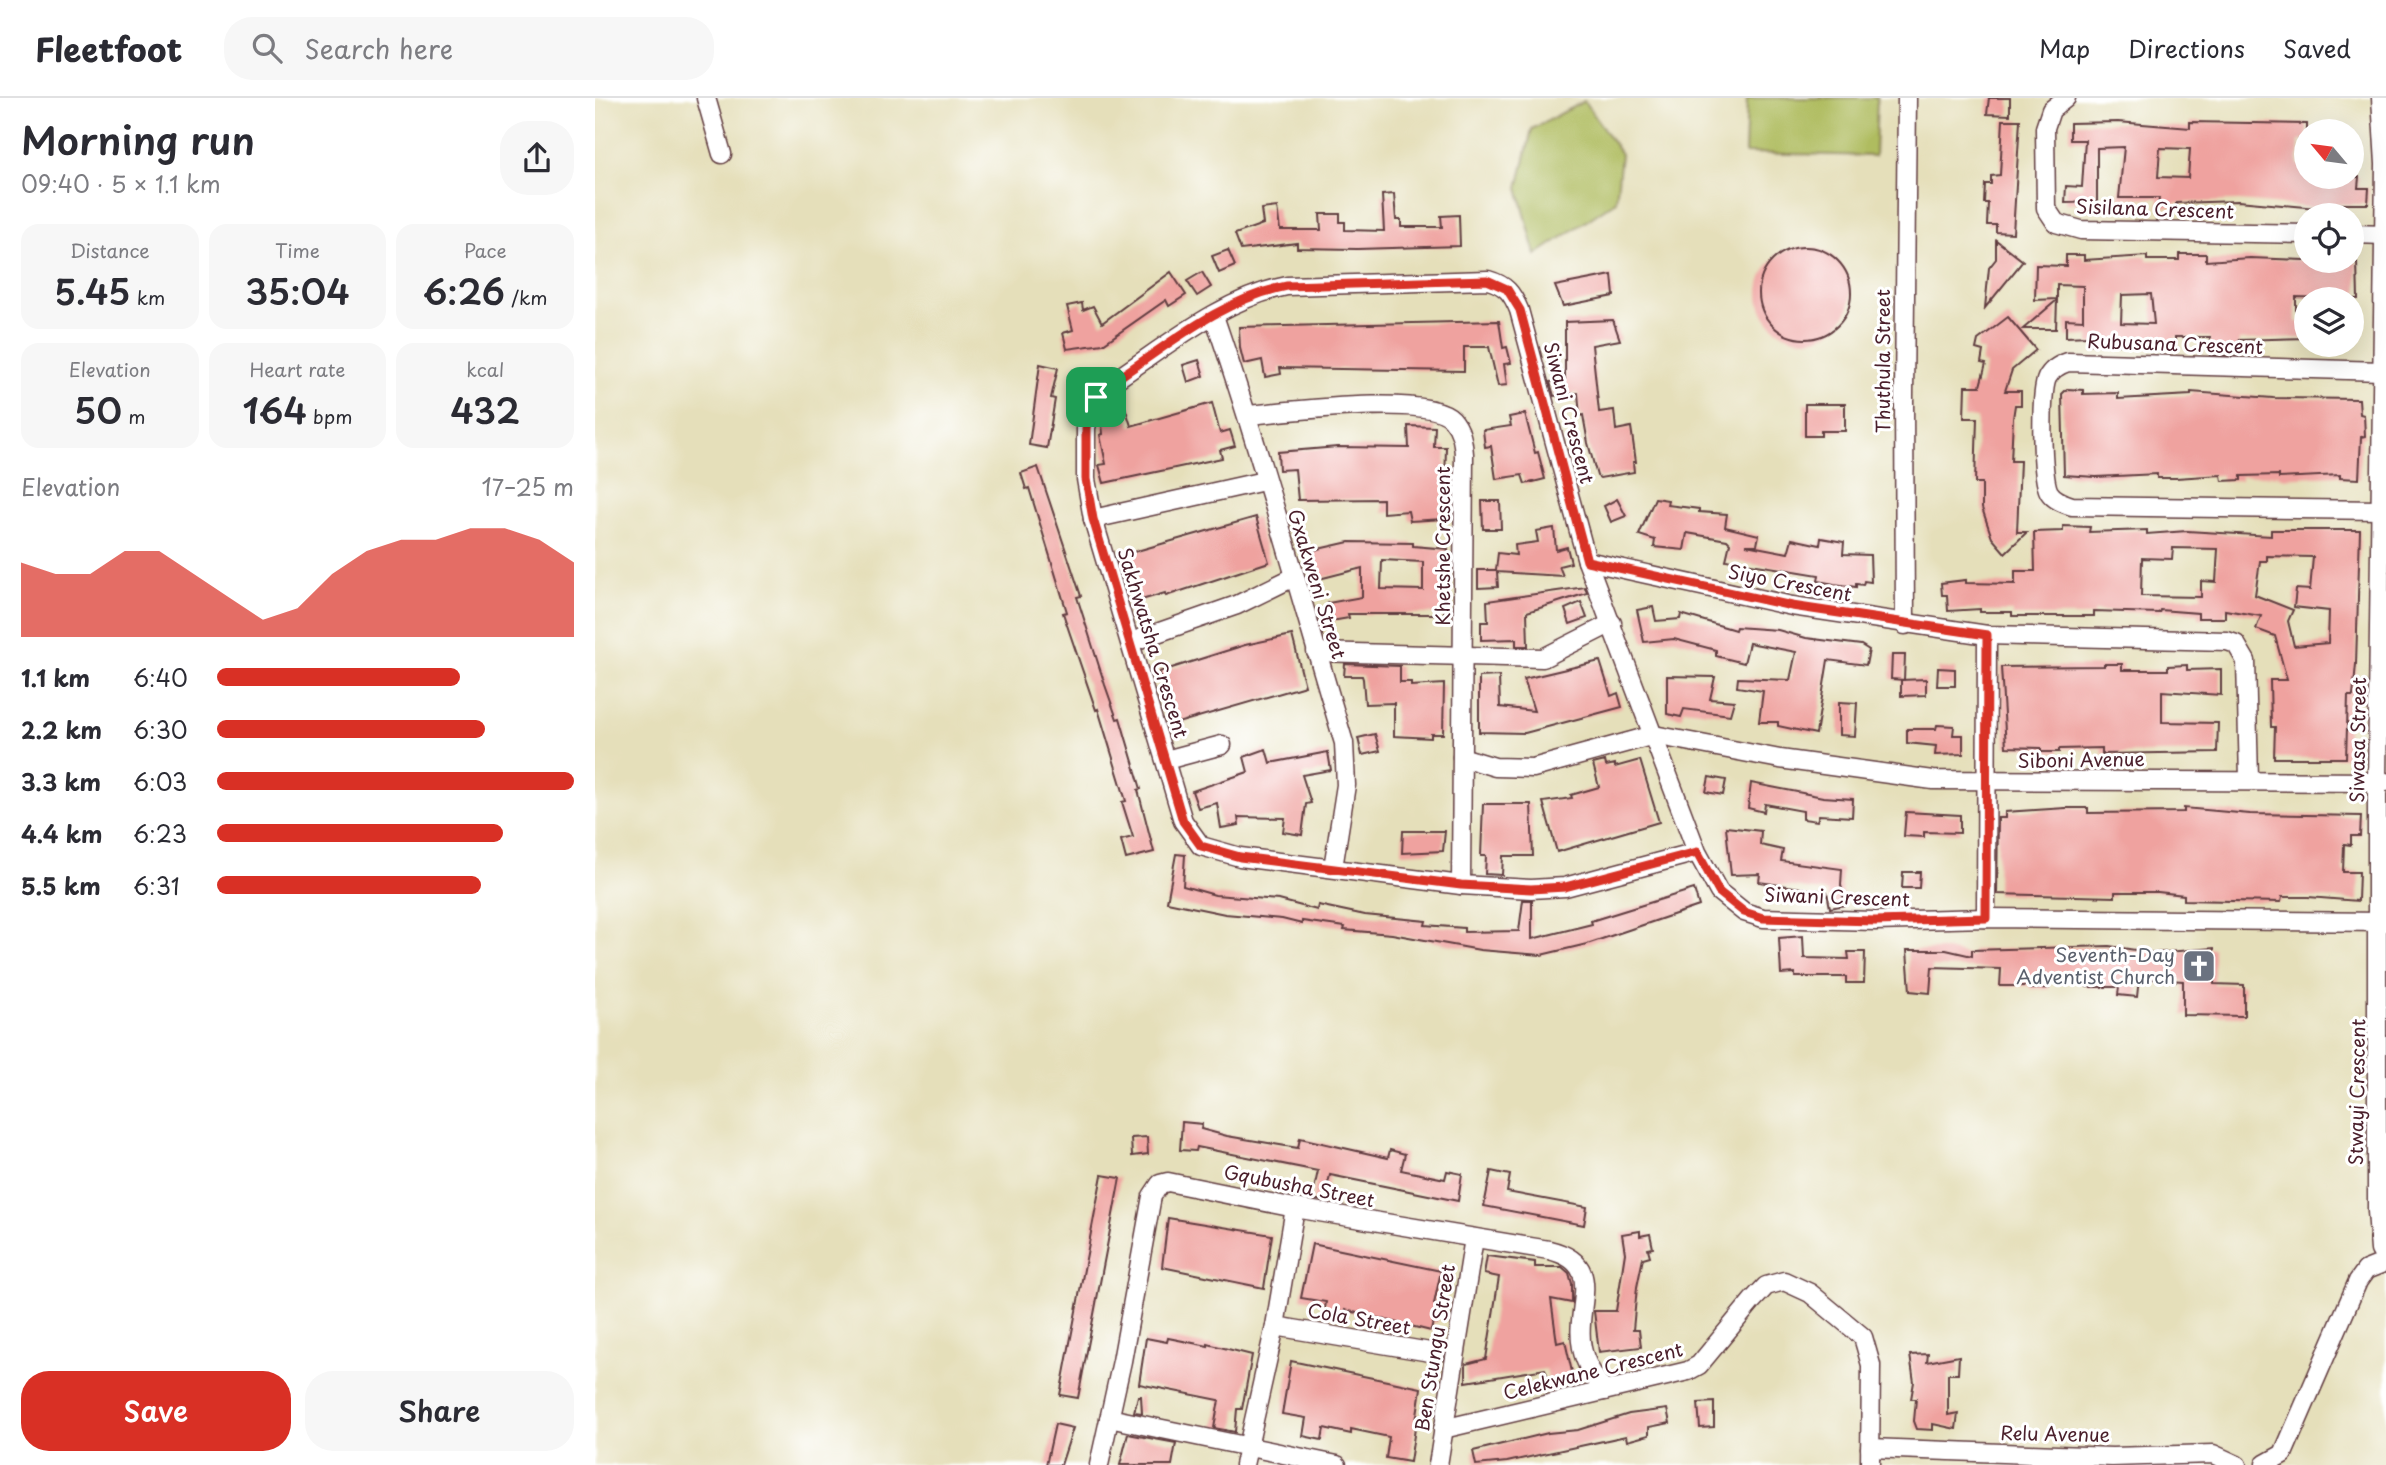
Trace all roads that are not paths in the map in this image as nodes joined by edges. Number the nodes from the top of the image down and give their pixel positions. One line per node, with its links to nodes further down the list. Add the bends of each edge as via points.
1 (706, 98): 5 (street)
2 (1907, 98): 19 (street, Thuthula Street)
3 (2066, 98): 6 (street, Sisilana Crescent, via 2055,104 2045,128 2046,208 2056,223 2081,230)
4 (2381, 98): 8 (street, Siwasa Street)
5 (722, 154)
6 (2294, 234)
7 (2364, 234): 8 (street)
8 (2385, 235): 11 (street, Siwasa Street)
9 (1512, 294): 10 (street, Sakhwatsha Crescent, via 1487,280 1287,286 1260,291); 16 (street, Siwani Crescent)
10 (1214, 316): 12 (street, Gxakweni Street); 15 (street, Sakhwatsha Crescent, via 1096,397 1086,428 1084,459)
11 (2382, 371): 14 (street, Siwasa Street); 14 (street, Rubusana Crescent, via 2068,362 2047,378 2043,404 2046,483 2054,498 2072,506)
12 (1248, 415): 13 (street, Gxakweni Street); 24 (street, Khetshe Crescent, via 1346,406 1420,407 1452,418 1462,434 1464,454)
13 (1264, 481): 15 (street); 17 (street, Gxakweni Street)
14 (2382, 510): 21 (street, Siwasa Street)
15 (1093, 519): 22 (street, Sakhwatsha Crescent)
16 (1587, 561): 18 (street, Siwani Crescent); 19 (street, Siyo Crescent, via 1766,601)
17 (1294, 578): 22 (street, via 1237,605); 23 (street, Gxakweni Street)
18 (1612, 623): 24 (street, via 1543,658); 25 (street, Siwani Crescent)
19 (1905, 625): 20 (street, Siyo Crescent)
20 (1987, 635): 29 (street, Siyo Crescent, via 2227,640 2236,644 2246,661); 30 (street)
21 (2384, 640): 31 (street, Siwasa Street)
22 (1131, 642): 28 (street, Sakhwatsha Crescent)
23 (1316, 652): 24 (street); 33 (street, Gxakweni Street, via 1344,743 1346,766)
24 (1463, 653): 27 (street, Khetshe Crescent)
25 (1654, 735): 27 (street, via 1533,768 1495,766); 30 (street, Siboni Avenue, via 1881,775); 32 (street, Siwani Crescent)
26 (1222, 745): 28 (street)
27 (1462, 757): 34 (street, Khetshe Crescent)
28 (1166, 760): 33 (street, Sakhwatsha Crescent, via 1183,821 1201,846 1240,857)
29 (2249, 779): 30 (street, Siboni Avenue); 31 (street, Siboni Avenue)
30 (1985, 782): 35 (street)
31 (2382, 782): 36 (street, Siwasa Street)
32 (1697, 852): 34 (street, Sakhwatsha Crescent, via 1549,889); 35 (street, Siwani Crescent, via 1719,892 1744,912 1763,918)
33 (1333, 868): 34 (street, Sakhwatsha Crescent)
34 (1461, 885)
35 (1986, 918): 36 (street, Siwani Crescent)
36 (2383, 922): 39 (street, Stwayi Crescent, via 2377,1211 2380,1250)
37 (1296, 1208): 38 (street, Gqubusha Street); 40 (street); 43 (street, Gqubusha Street, via 1176,1183 1160,1184 1152,1196)
38 (1474, 1238): 42 (street, Gqubusha Street, via 1549,1250 1579,1264 1585,1284 1581,1347); 44 (street, Ben Stungu Street)
39 (2386, 1261): 49 (street, Stwayi Crescent, via 2366,1270 2358,1281 2283,1454)
40 (1275, 1326): 41 (street, Cola Street); 45 (street)
41 (1436, 1353)
42 (1604, 1391): 44 (street, Celekwane Crescent); 46 (street, Celekwane Crescent, via 1699,1365 1766,1286 1784,1281 1819,1300 1863,1337 1871,1365)
43 (1109, 1418): 45 (street); 50 (street, Gqubusha Street)
44 (1443, 1429): 53 (street, Ben Stungu Street)
45 (1248, 1445): 51 (street); 52 (street)
46 (1870, 1457): 47 (street, Relu Avenue)
47 (1976, 1459): 48 (street, Relu Avenue)
48 (2112, 1461): 54 (street, Relu Avenue, via 2213,1454)
49 (2265, 1464)
50 (1099, 1465)
51 (1244, 1465)
52 (1337, 1465)
53 (1438, 1465)
54 (2237, 1465)

